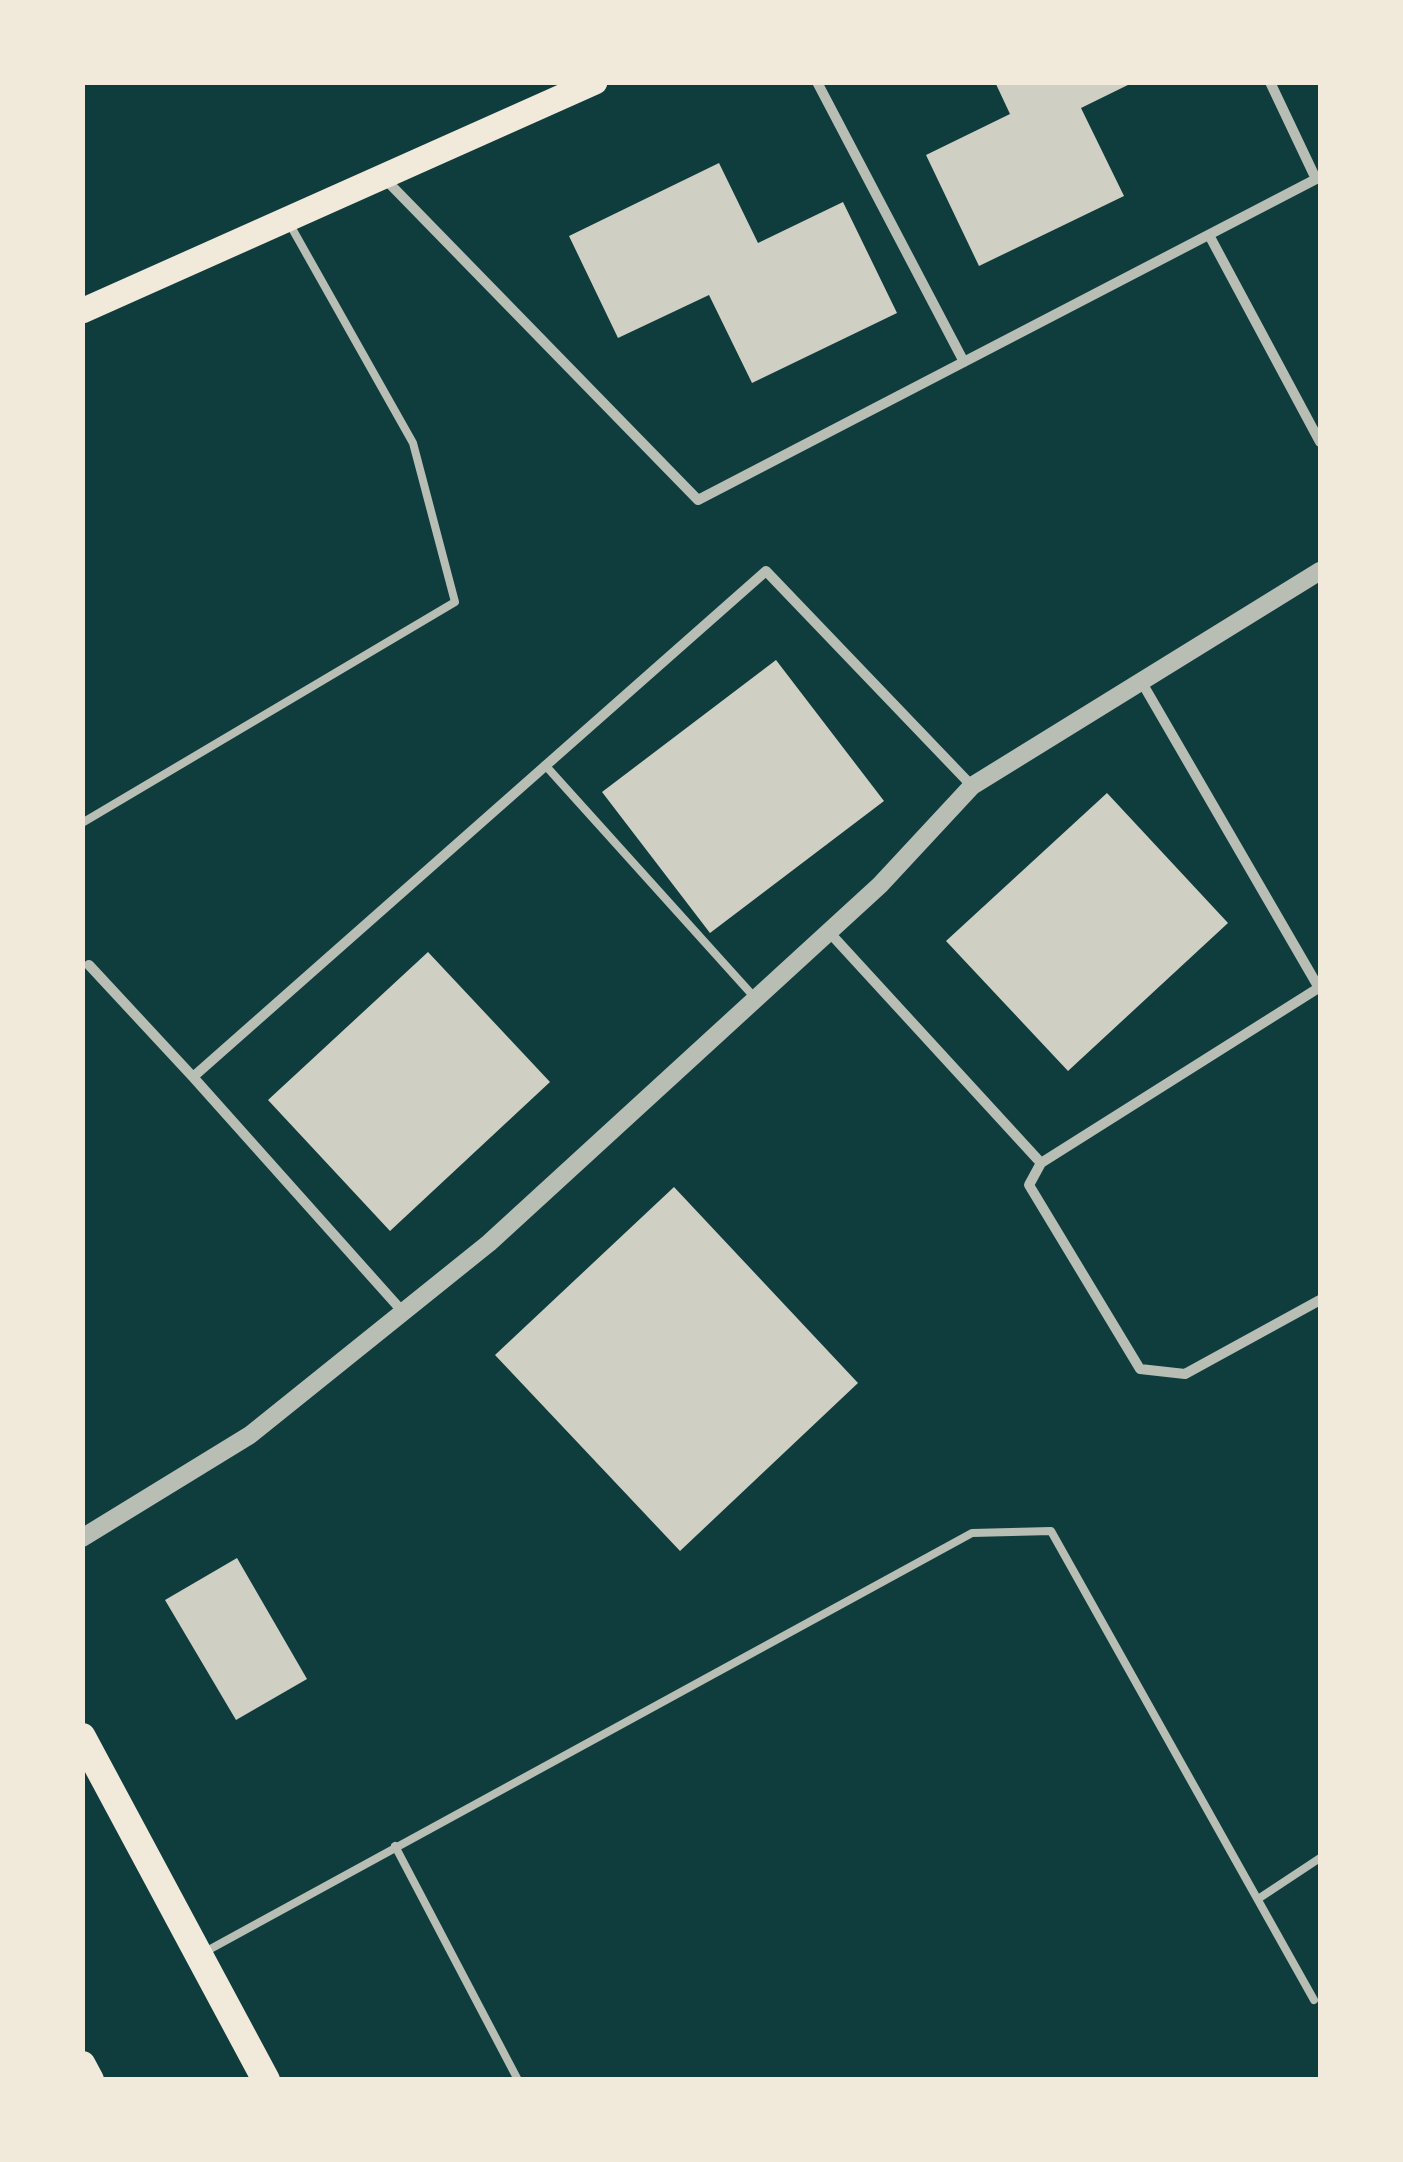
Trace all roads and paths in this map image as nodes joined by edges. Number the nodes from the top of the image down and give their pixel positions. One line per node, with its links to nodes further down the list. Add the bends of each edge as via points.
1 (594, 82): 4 (main road)
2 (818, 82): 9 (street)
3 (1270, 82): 5 (street)
4 (382, 176): 6 (main road); 9 (street, via 698,500)
5 (1318, 178): 7 (street)
6 (287, 219): 8 (main road); 15 (lane, via 413,443 455,602)
7 (1209, 235): 9 (street); 10 (street)
8 (82, 311)
9 (964, 362)
10 (1320, 442)
11 (1320, 571): 12 (street)
12 (1141, 681): 14 (street); 18 (street)
13 (545, 766): 14 (street, via 766,571); 19 (lane); 20 (street)
14 (972, 786): 16 (street)
15 (82, 823)
16 (829, 932): 19 (street); 21 (street)
17 (89, 965): 20 (street)
18 (1320, 988): 21 (street)
19 (756, 999): 23 (street, via 489,1243)
20 (193, 1077): 23 (street)
21 (1041, 1163): 22 (street, via 1029,1186 1140,1369 1185,1374)
22 (1320, 1300)
23 (402, 1312): 24 (street, via 250,1435)
24 (82, 1538)
25 (82, 1737): 29 (highway)
26 (395, 1846): 28 (lane, via 972,1533 1051,1531); 29 (lane); 34 (lane)
27 (1320, 1858): 28 (lane)
28 (1258, 1899): 30 (lane)
29 (200, 1955): 33 (highway)
30 (1314, 2000)
31 (82, 2065): 32 (highway)
32 (90, 2080)
33 (266, 2080)
34 (518, 2080)

